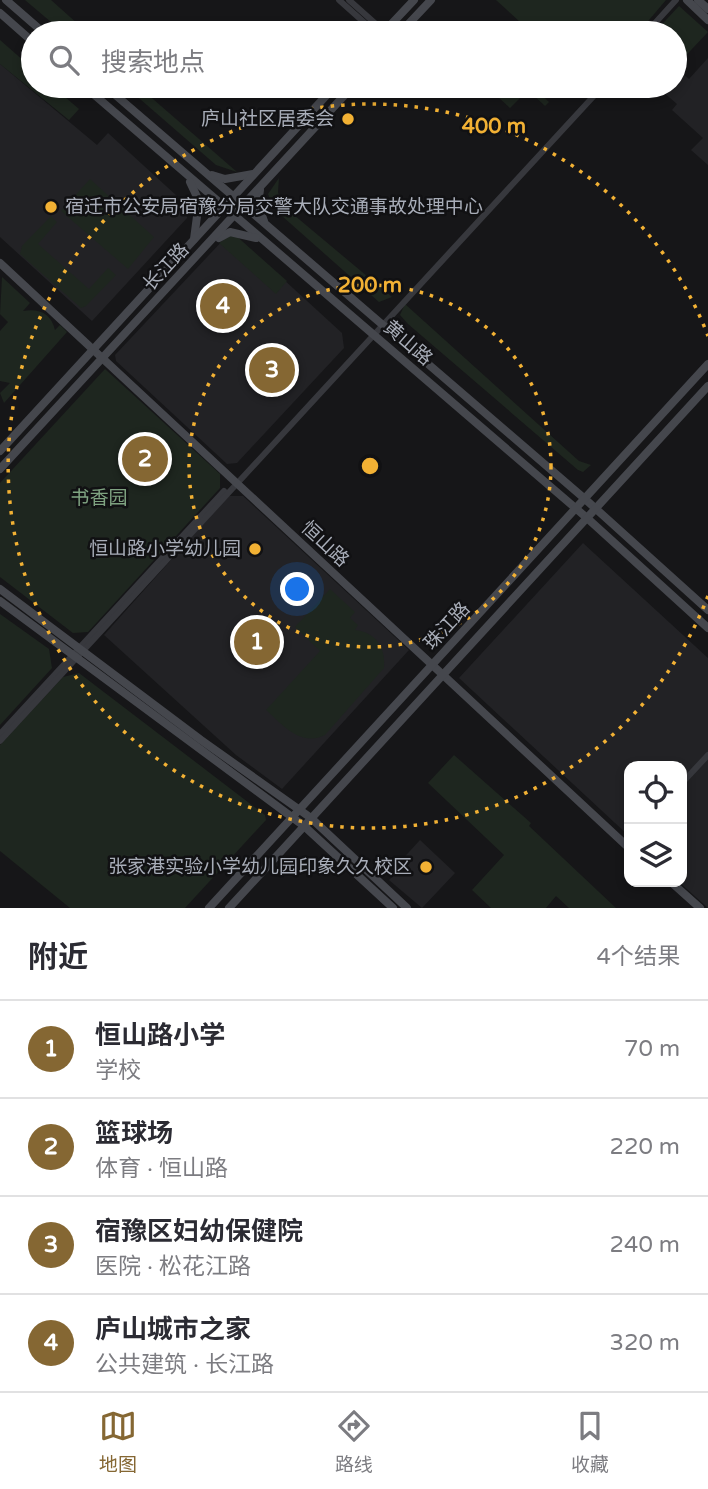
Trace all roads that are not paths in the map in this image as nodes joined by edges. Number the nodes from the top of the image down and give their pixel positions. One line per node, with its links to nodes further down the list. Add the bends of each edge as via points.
1 (339, 0): 12 (street)
2 (349, 0): 13 (street)
3 (414, 0): 14 (street)
4 (431, 0): 15 (street)
5 (681, 0): 10 (street); 16 (street)
6 (698, 0): 8 (street)
7 (5, 1): 9 (street); 11 (street)
8 (708, 9)
9 (0, 12): 17 (street)
10 (708, 20)
11 (29, 21)
12 (366, 21)
13 (370, 21)
14 (394, 21)
15 (411, 21)
16 (660, 21)
17 (21, 31)
18 (98, 98): 24 (street, 黄山路)
19 (119, 98): 23 (street, 黄山路)
20 (324, 98): 25 (street, 长江路)
21 (342, 98): 26 (street, 长江路)
22 (589, 98): 36 (street)
23 (201, 170): 25 (street, via 225,179); 27 (street, 黄山路)
24 (182, 171): 29 (street, 黄山路); 32 (street, via 199,201)
25 (256, 173): 27 (street, 长江路)
26 (264, 185): 28 (street, 长江路); 31 (street, via 258,204)
27 (233, 198): 28 (street, 黄山路); 29 (street, 长江路)
28 (244, 206): 30 (street, 长江路); 31 (street, 黄山路)
29 (224, 207): 30 (street, 黄山路); 32 (street, 长江路)
30 (235, 216): 33 (street, 黄山路); 34 (street, 长江路)
31 (270, 229): 36 (street, 黄山路)
32 (194, 240): 38 (street, 长江路)
33 (264, 241): 34 (street, via 230,232); 37 (street, 黄山路)
34 (208, 246): 39 (street, 长江路)
35 (0, 260): 38 (street, 恒山路)
36 (381, 324): 37 (street); 47 (street, 黄山路)
37 (372, 333): 46 (street); 49 (street, 黄山路)
38 (95, 348): 39 (street, 恒山路); 44 (street, 长江路)
39 (104, 357): 45 (street, 长江路); 46 (street, 恒山路)
40 (708, 364): 42 (street, 珠江路)
41 (708, 386): 43 (street, 珠江路)
42 (675, 400): 43 (street); 47 (street, 珠江路)
43 (686, 411): 48 (street, 珠江路)
44 (0, 451)
45 (0, 469)
46 (237, 480): 55 (street); 56 (street, 恒山路)
47 (585, 499): 48 (street, 黄山路); 49 (street, 珠江路)
48 (596, 508): 50 (street, 珠江路); 53 (street, 黄山路)
49 (577, 509): 50 (street, 黄山路); 56 (street, 珠江路)
50 (587, 518): 54 (street, 黄山路); 57 (street, 珠江路)
51 (0, 589): 55 (street)
52 (0, 601): 55 (street)
53 (708, 610)
54 (708, 628)
55 (78, 653): 60 (street); 61 (street); 64 (street); 65 (street)
56 (434, 664): 57 (street, 恒山路); 58 (street, 珠江路)
57 (444, 673): 59 (street, 珠江路); 68 (street, 恒山路)
58 (382, 719): 59 (street); 64 (street, 珠江路)
59 (393, 729): 66 (street, 珠江路)
60 (0, 734)
61 (0, 741)
62 (708, 755): 63 (street)
63 (687, 778)
64 (300, 810): 65 (street, 珠江路); 66 (street)
65 (292, 818): 67 (street); 71 (street, 珠江路)
66 (311, 818): 67 (street, 珠江路); 74 (street)
67 (304, 826): 72 (street, 珠江路); 73 (street)
68 (624, 839)
69 (671, 887): 75 (street)
70 (677, 887): 76 (street)
71 (209, 908)
72 (229, 908)
73 (393, 908)
74 (407, 908)
75 (694, 908)
76 (700, 908)

